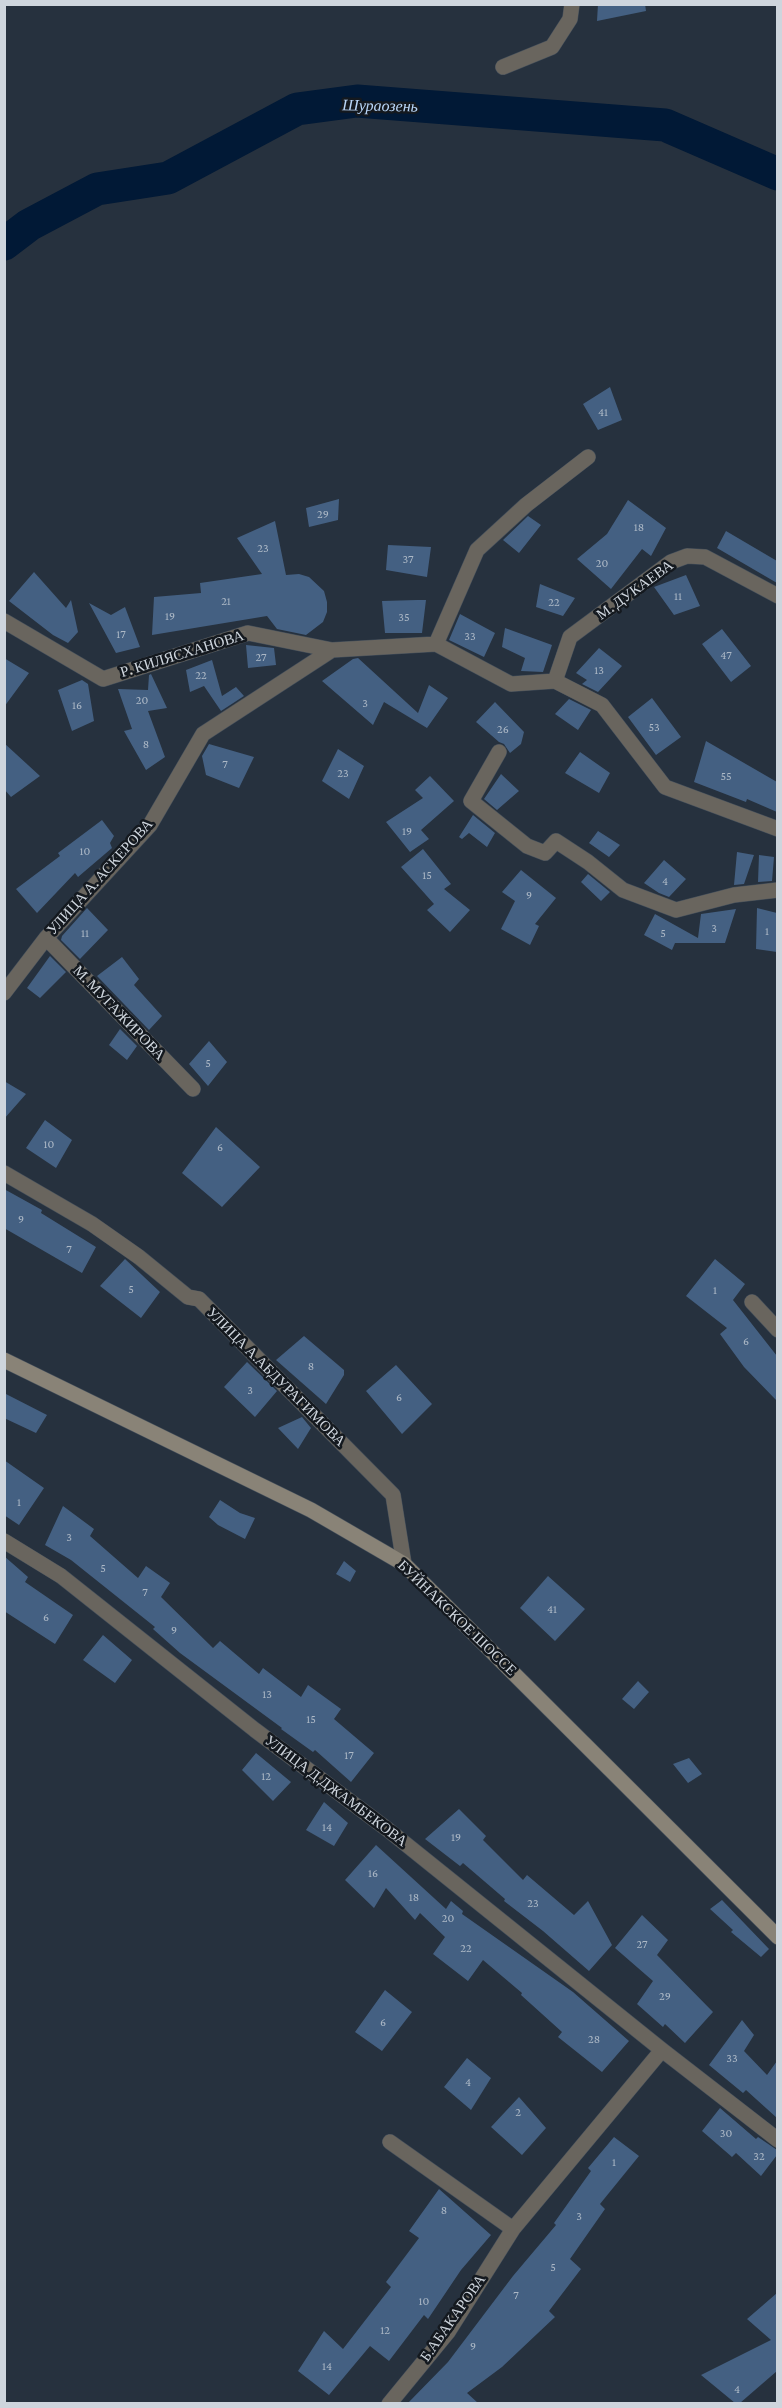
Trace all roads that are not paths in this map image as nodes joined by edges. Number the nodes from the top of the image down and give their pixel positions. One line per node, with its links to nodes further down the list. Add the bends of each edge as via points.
1 (572, 4): 2 (street, via 570,19 552,47)
2 (503, 67)
3 (588, 457): 6 (street, via 526,505 477,550)
4 (777, 596): 8 (street, М. ДУКАЕВА, via 705,557 687,555 670,562 570,637)
5 (4, 621): 7 (street, Р. КИЛЯСХАНОВА, via 103,679 248,633)
6 (436, 644): 7 (street, Р. КИЛЯСХАНОВА); 8 (street, via 511,684)
7 (332, 650): 12 (street, УЛИЦА А. АСКЕРОВА, via 203,734 150,825)
8 (555, 681): 10 (street, via 603,705 665,787)
9 (499, 752): 11 (street, via 471,801 527,846 545,853 556,842 623,890 676,910)
10 (777, 829)
11 (777, 890)
12 (46, 938): 13 (street, УЛИЦА А. АСКЕРОВА); 14 (street, М. МУГАЖИРОВА)
13 (4, 993)
14 (193, 1089)
15 (4, 1173): 20 (street, УЛИЦА А.АБДУРАГИМОВА, via 92,1224 188,1297 199,1299 393,1495)
16 (753, 1302): 17 (street)
17 (777, 1330)
18 (4, 1360): 20 (main road, БУЙНАКСКОЕ ШОССЕ, via 311,1510)
19 (4, 1541): 22 (street, УЛИЦА Д.ДЖАМБЕКОВА, via 61,1576 387,1829)
20 (404, 1564): 21 (main road, БУЙНАКСКОЕ ШОССЕ)
21 (777, 1937)
22 (662, 2050): 23 (street, УЛИЦА Д.ДЖАМБЕКОВА); 25 (street, Б.АБАКАРОВА)
23 (777, 2140)
24 (390, 2142): 25 (street)
25 (513, 2229): 26 (street, Б.АБАКАРОВА, via 448,2332)
26 (389, 2403)

